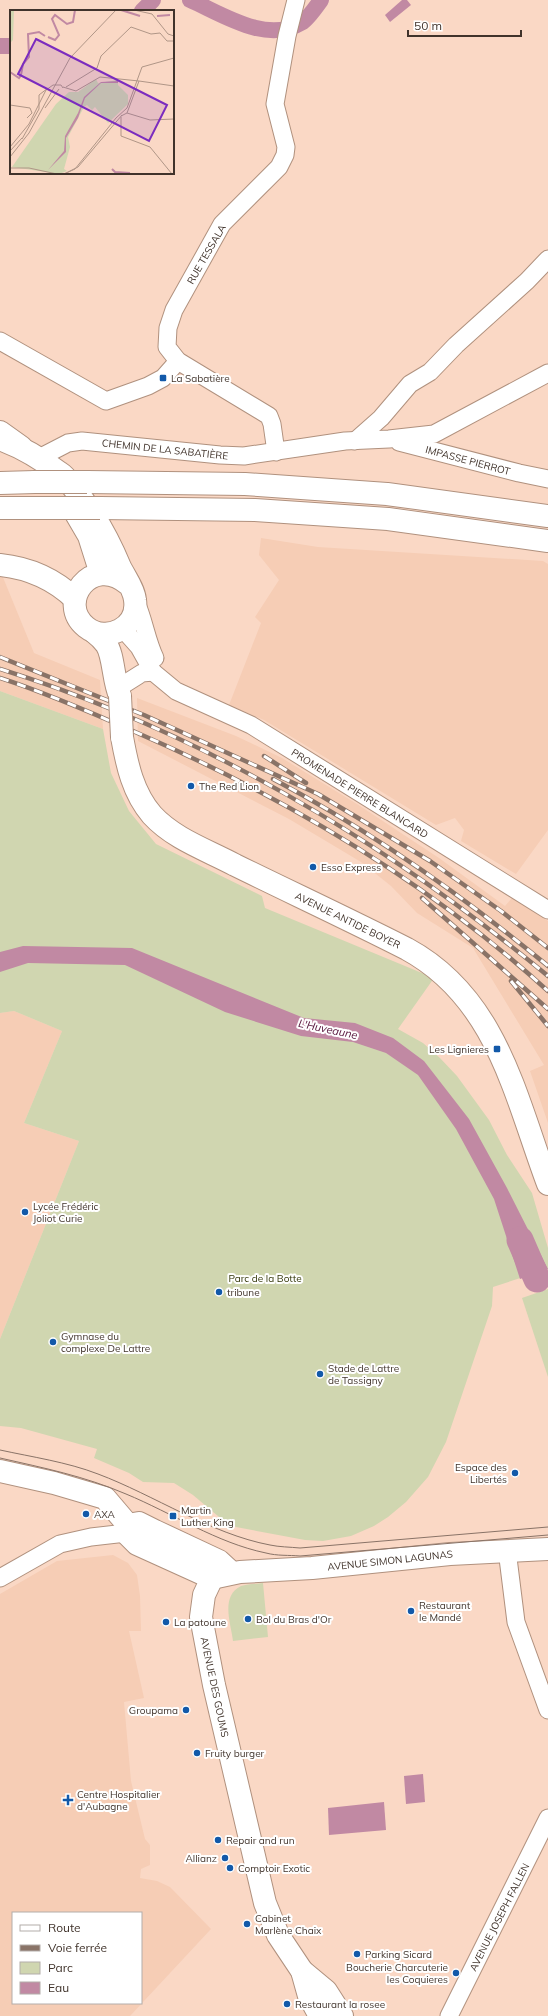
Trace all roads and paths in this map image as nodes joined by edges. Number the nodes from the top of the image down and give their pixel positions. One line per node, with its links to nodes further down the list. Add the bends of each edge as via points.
1 (296, 0): 4 (street, RUE TESSALA, via 275,104 286,147 285,155 279,167 222,224 174,310 168,328 168,347)
2 (548, 258): 9 (street, via 430,372 410,384 381,418)
3 (0, 341): 4 (street, via 106,401 163,378)
4 (178, 361): 10 (street, RUE TESSALA, via 269,416)
5 (548, 373): 8 (street, CHEMIN DE LA SABATIÈRE, via 434,434)
6 (0, 432): 11 (main road)
7 (0, 439): 11 (main road)
8 (389, 439): 9 (street, CHEMIN DE LA SABATIÈRE); 12 (street, IMPASSE PIERROT)
9 (350, 441): 10 (street, CHEMIN DE LA SABATIÈRE)
10 (276, 452): 11 (street, CHEMIN DE LA SABATIÈRE, via 220,456 82,441)
11 (29, 453): 18 (main road, via 72,506 89,536); 19 (main road, via 61,473 84,500 104,532)
12 (548, 479)
13 (0, 483): 15 (main road, bridge, via 245,484 387,494)
14 (0, 508): 16 (main road, bridge, via 255,510 388,519)
15 (548, 516)
16 (548, 541)
17 (0, 565): 20 (main road, via 19,567 39,574)
18 (101, 574): 19 (main road, via 115,576); 20 (main road, via 91,576 84,582)
19 (132, 592): 21 (main road, via 133,616); 24 (street, via 142,615 148,644)
20 (75, 599): 22 (main road, via 75,610 79,620)
21 (122, 629): 22 (main road, via 113,634); 23 (street, PROMENADE PIERRE BLANCARD, via 139,647); 25 (main road, AVENUE ANTIDE BOYER)
22 (95, 633): 25 (main road, AVENUE ANTIDE BOYER, via 106,644 111,654 115,685)
23 (153, 672): 24 (street, PROMENADE PIERRE BLANCARD); 25 (street, via 142,673)
24 (168, 686): 26 (street, PROMENADE PIERRE BLANCARD, via 251,725)
25 (122, 691): 27 (main road, AVENUE ANTIDE BOYER, bridge, via 122,737 126,761 137,791 152,814 171,831 247,871 407,948 425,958 453,982 479,1016 502,1059)
26 (548, 910)
27 (548, 1184)
28 (0, 1471): 29 (main road, via 104,1498)
29 (127, 1529): 32 (main road, via 139,1523 219,1561); 33 (street, via 60,1544)
30 (548, 1549): 31 (main road, AVENUE SIMON LAGUNAS)
31 (507, 1550): 32 (main road, AVENUE SIMON LAGUNAS); 34 (street, via 516,1622)
32 (222, 1576): 36 (main road, AVENUE DES GOUMS, via 204,1595 201,1617 214,1685 265,1903 278,1935)
33 (0, 1578)
34 (548, 1710)
35 (548, 1818): 39 (street, AVENUE JOSEPH FALLEN)
36 (302, 1971): 37 (main road, via 309,1996); 38 (main road, via 326,1991)
37 (320, 2016)
38 (342, 2016)
39 (449, 2016)

